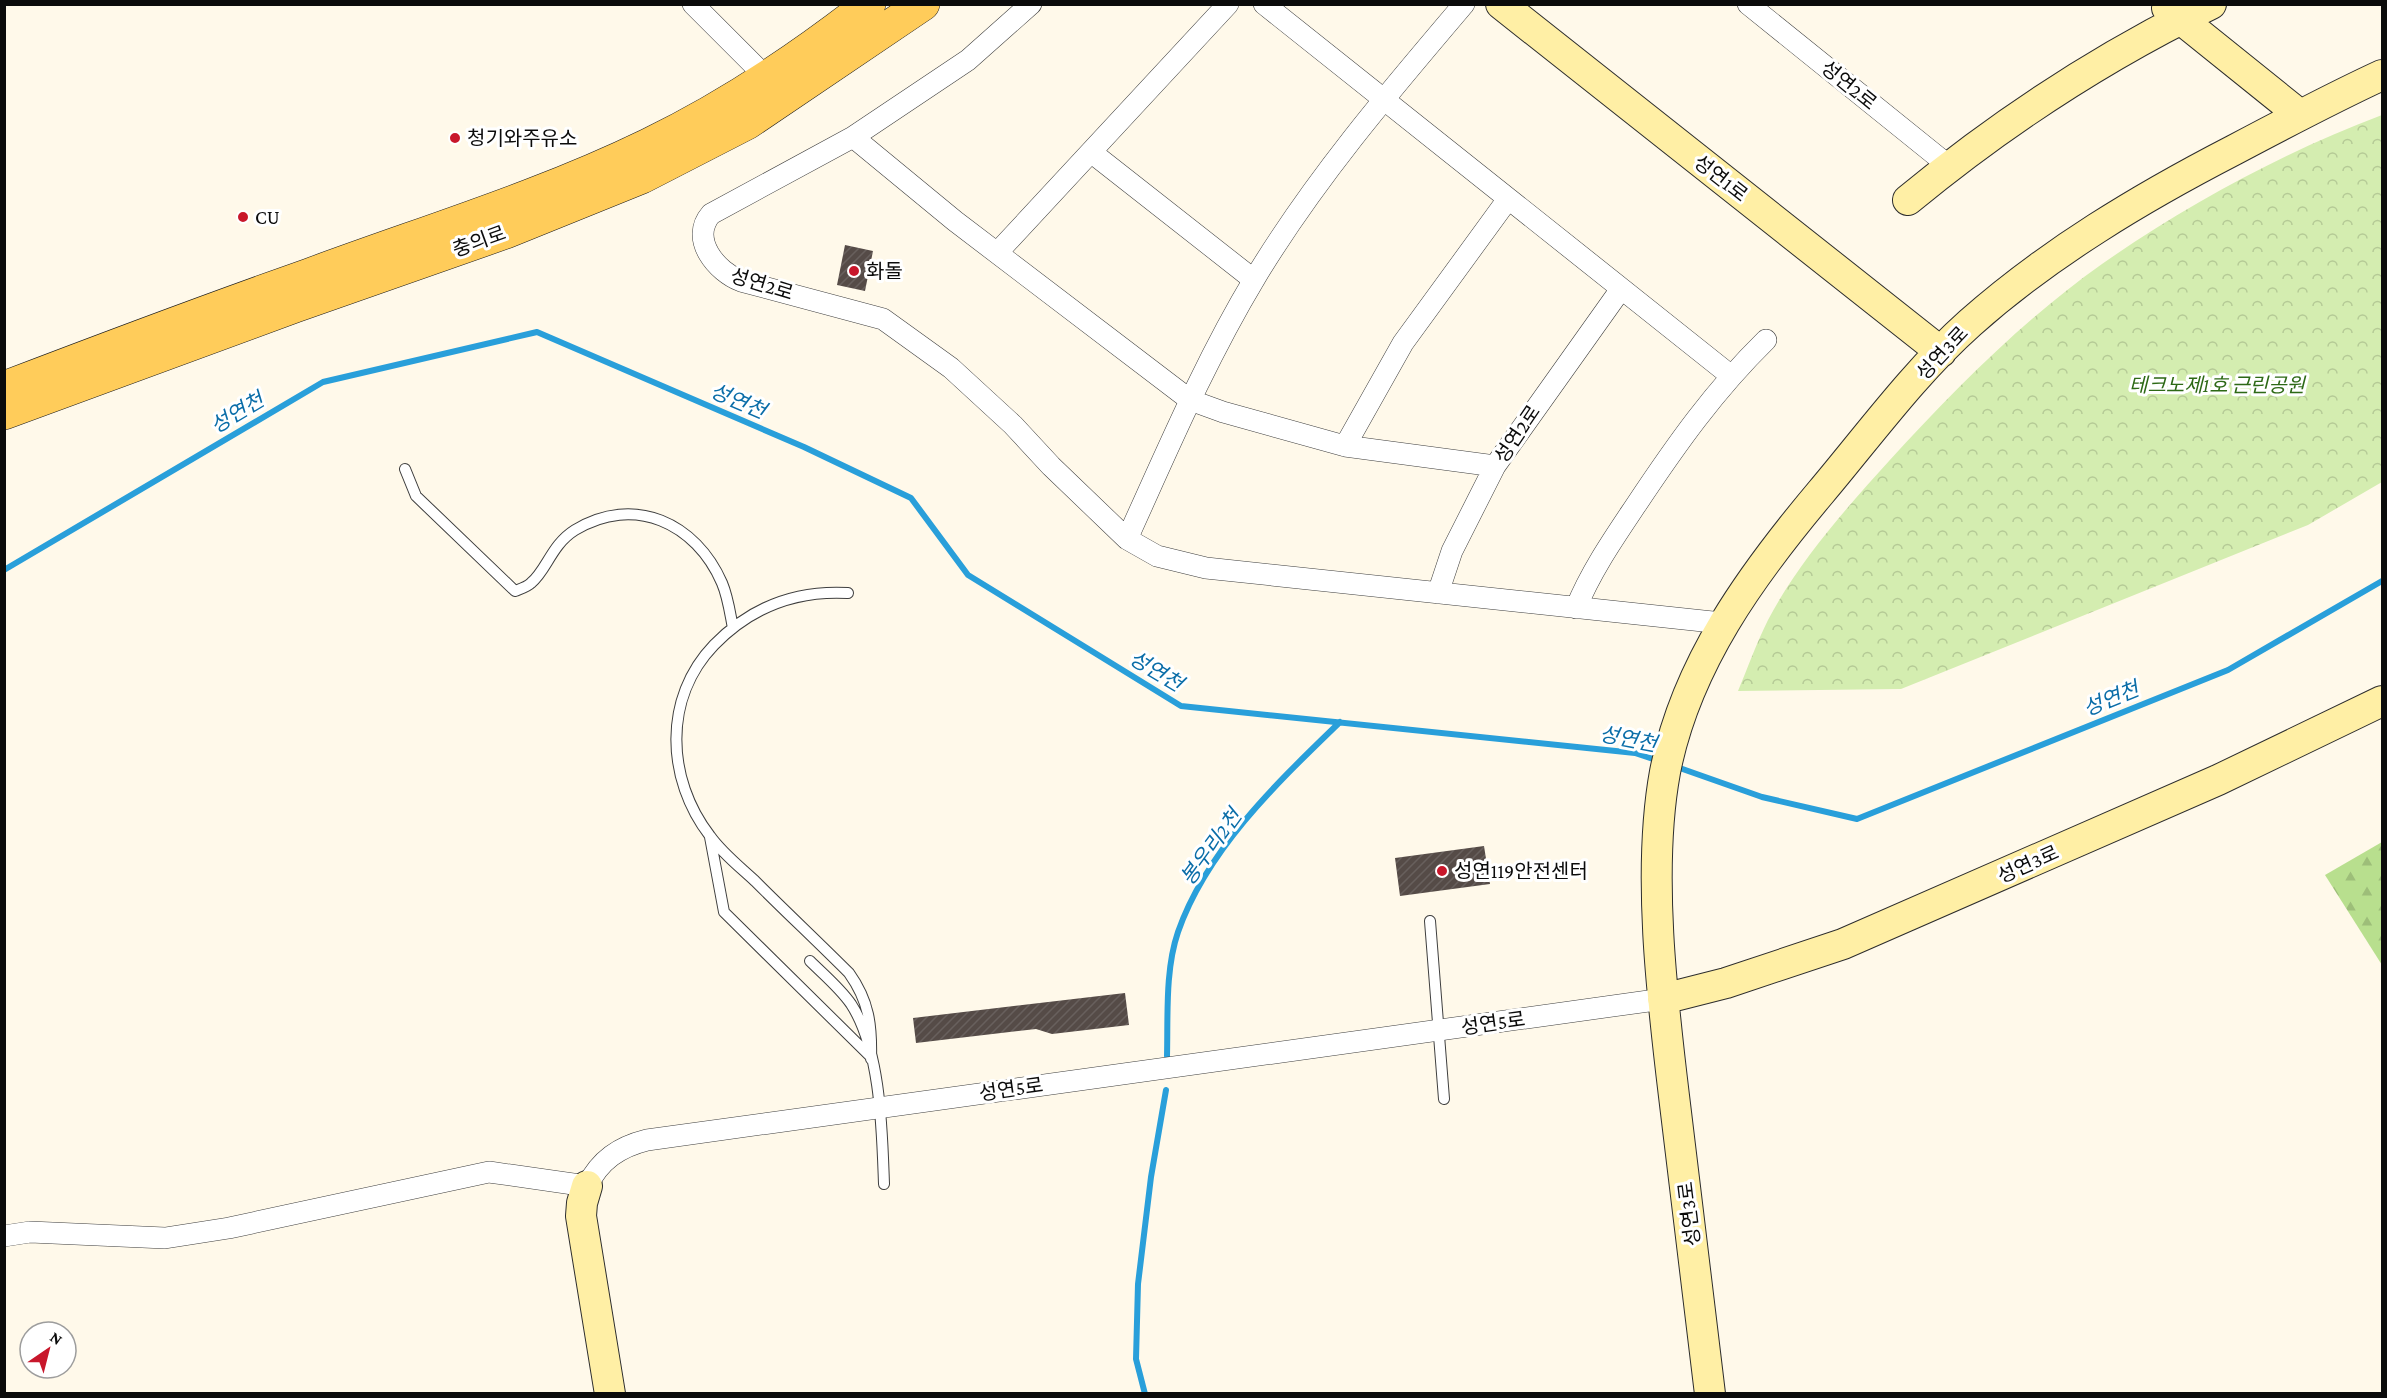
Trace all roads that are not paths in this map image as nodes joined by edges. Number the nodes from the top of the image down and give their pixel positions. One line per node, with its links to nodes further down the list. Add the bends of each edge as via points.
1 (693, 4): 13 (street)
2 (869, 4): 13 (main road, 충의로)
3 (923, 4): 29 (main road, 충의로, via 747,123 642,177 506,232)
4 (1031, 4): 16 (street, 성연2로, via 968,60)
5 (1228, 4): 17 (street)
6 (1264, 4): 14 (street)
7 (1464, 4): 14 (street)
8 (1501, 4): 25 (street, 성연1로)
9 (1748, 4): 18 (street, 성연2로)
10 (2211, 4): 11 (street)
11 (2172, 12): 15 (street); 18 (street)
12 (2382, 75): 15 (street, 성연3로)
13 (766, 77): 27 (main road, 충의로, via 647,146 514,202)
14 (1383, 99): 19 (street); 22 (street)
15 (2300, 115): 25 (street, 성연3로, via 2156,190 2088,234 2004,296)
16 (853, 137): 21 (street); 33 (street, 성연2로, via 711,214 703,234 712,260 722,272 741,281 883,319 951,368)
17 (1091, 152): 21 (street); 22 (street)
18 (1949, 166): 20 (street)
19 (1508, 199): 23 (street); 30 (street, via 1403,342)
20 (1908, 200)
21 (997, 253): 28 (street)
22 (1254, 279): 28 (street)
23 (1621, 289): 26 (street); 31 (street, 성연2로)
24 (1766, 340): 26 (street)
25 (1941, 352): 37 (street, 성연3로, via 1791,528)
26 (1730, 375): 36 (street, via 1645,492 1590,576)
27 (4, 388)
28 (1190, 400): 30 (street); 33 (street)
29 (4, 413)
30 (1345, 446): 31 (street)
31 (1495, 466): 35 (street, 성연2로, via 1452,551)
32 (405, 469): 38 (lane, via 416,496 515,591 532,583 552,552 576,530 630,514 664,520 692,541 713,568 726,594)
33 (1127, 539): 35 (street, 성연2로, via 1180,564)
34 (848, 593): 38 (lane, via 823,592 770,604)
35 (1438, 593): 36 (street, 성연2로)
36 (1576, 608): 37 (street, 성연2로)
37 (1722, 623): 43 (street, 성연3로, via 1687,700 1665,772 1659,846)
38 (733, 628): 40 (lane, via 694,670 682,691 678,711 677,757 682,779)
39 (2382, 701): 43 (street, 성연3로, via 2218,780 1843,944 1726,983)
40 (710, 837): 45 (lane, via 723,912); 45 (lane, via 849,973 869,1009)
41 (1430, 921): 44 (lane)
42 (810, 961): 45 (lane, via 850,1002 867,1038)
43 (1663, 999): 44 (street, 성연5로); 52 (street, 성연3로)
44 (1438, 1030): 46 (lane); 47 (street, 성연5로)
45 (871, 1058): 47 (lane)
46 (1444, 1099)
47 (881, 1108): 48 (lane); 49 (street, 성연5로, via 633,1143 608,1157)
48 (884, 1184)
49 (587, 1186): 50 (street, via 489,1172 165,1238 30,1232); 51 (street, 성연5로, via 581,1216)
50 (4, 1236)
51 (610, 1394)
52 (1710, 1394)

